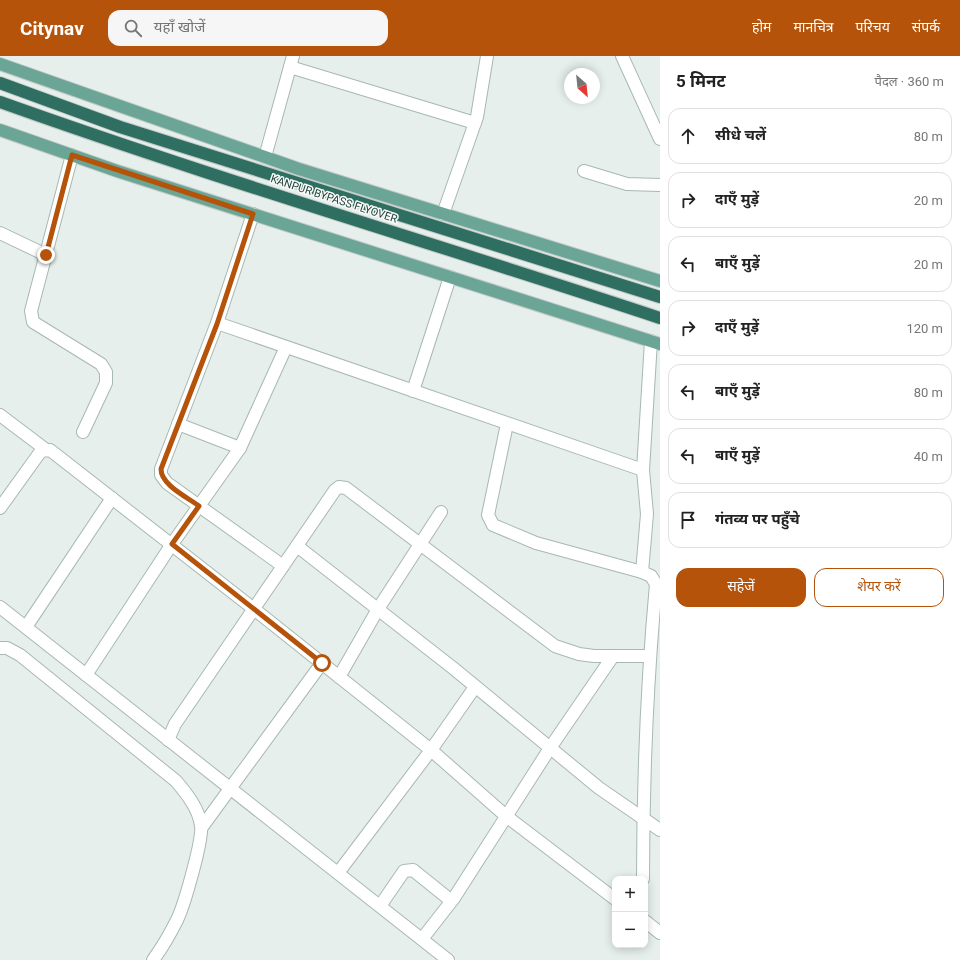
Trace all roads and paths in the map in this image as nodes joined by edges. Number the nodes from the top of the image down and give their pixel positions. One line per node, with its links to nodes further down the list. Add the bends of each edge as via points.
1 (487, 56): 7 (street)
2 (622, 56): 9 (street)
3 (292, 62): 7 (street); 11 (street)
4 (0, 64): 11 (main road)
5 (0, 83): 20 (highway, KANPUR BYPASS FLYOVER, via 120,127)
6 (0, 102): 21 (highway, KANPUR BYPASS FLYOVER, via 113,143)
7 (476, 123): 15 (street)
8 (0, 130): 10 (main road)
9 (660, 139)
10 (72, 155): 14 (main road); 17 (street)
11 (265, 157): 15 (main road)
12 (584, 171): 13 (street, via 626,184)
13 (660, 185)
14 (253, 214): 18 (main road); 22 (street)
15 (443, 214): 19 (main road)
16 (0, 233): 17 (street)
17 (46, 255): 29 (street, via 31,311 33,322 101,364 106,372 106,383)
18 (450, 277): 23 (main road); 25 (street)
19 (660, 281)
20 (660, 297)
21 (660, 318)
22 (217, 324): 24 (street); 27 (street)
23 (655, 343): 32 (street)
24 (286, 347): 25 (street); 30 (street)
25 (413, 391): 28 (street)
26 (0, 415): 31 (street)
27 (178, 424): 30 (street); 34 (street, via 161,475 167,483)
28 (507, 424): 32 (street); 41 (street, via 488,515 493,525 536,544)
29 (83, 432)
30 (240, 448): 34 (street)
31 (45, 449): 33 (street, via 50,450); 35 (street)
32 (643, 470): 41 (street, via 647,514)
33 (112, 498): 38 (street); 45 (street)
34 (199, 506): 38 (street); 40 (street)
35 (0, 508)
36 (441, 512): 37 (street)
37 (421, 543): 39 (street, via 346,488 340,487 335,490); 44 (street); 47 (street, via 554,646 579,654)
38 (172, 544): 43 (street); 50 (street)
39 (297, 546): 40 (street); 44 (street)
40 (283, 566): 43 (street)
41 (642, 572): 48 (street, via 651,576 656,584)
42 (0, 607): 45 (street)
43 (254, 609): 49 (street); 53 (street, via 175,724)
44 (378, 609): 51 (street); 52 (street)
45 (26, 628): 50 (street)
46 (0, 648): 59 (street, via 8,648 20,655 176,781 188,795)
47 (613, 656): 48 (street); 54 (street)
48 (650, 656): 58 (street)
49 (322, 663): 51 (street); 56 (street)
50 (86, 675): 53 (street)
51 (339, 677): 55 (street)
52 (475, 687): 54 (street); 55 (street)
53 (168, 740): 56 (street)
54 (550, 748): 57 (street); 58 (street, via 599,788)
55 (431, 750): 57 (street); 61 (street)
56 (229, 788): 59 (street); 61 (street)
57 (506, 816): 63 (street); 64 (street)
58 (643, 818): 60 (street); 62 (street)
59 (202, 827): 69 (street, via 200,847 177,919)
60 (660, 830)
61 (338, 873): 65 (street)
62 (643, 876)
63 (612, 897)
64 (454, 898): 65 (street, via 449,899 413,870 407,869); 68 (street)
65 (380, 906): 68 (street)
66 (648, 923): 67 (street)
67 (660, 933)
68 (422, 939): 70 (street)
69 (153, 960)
70 (448, 960)

